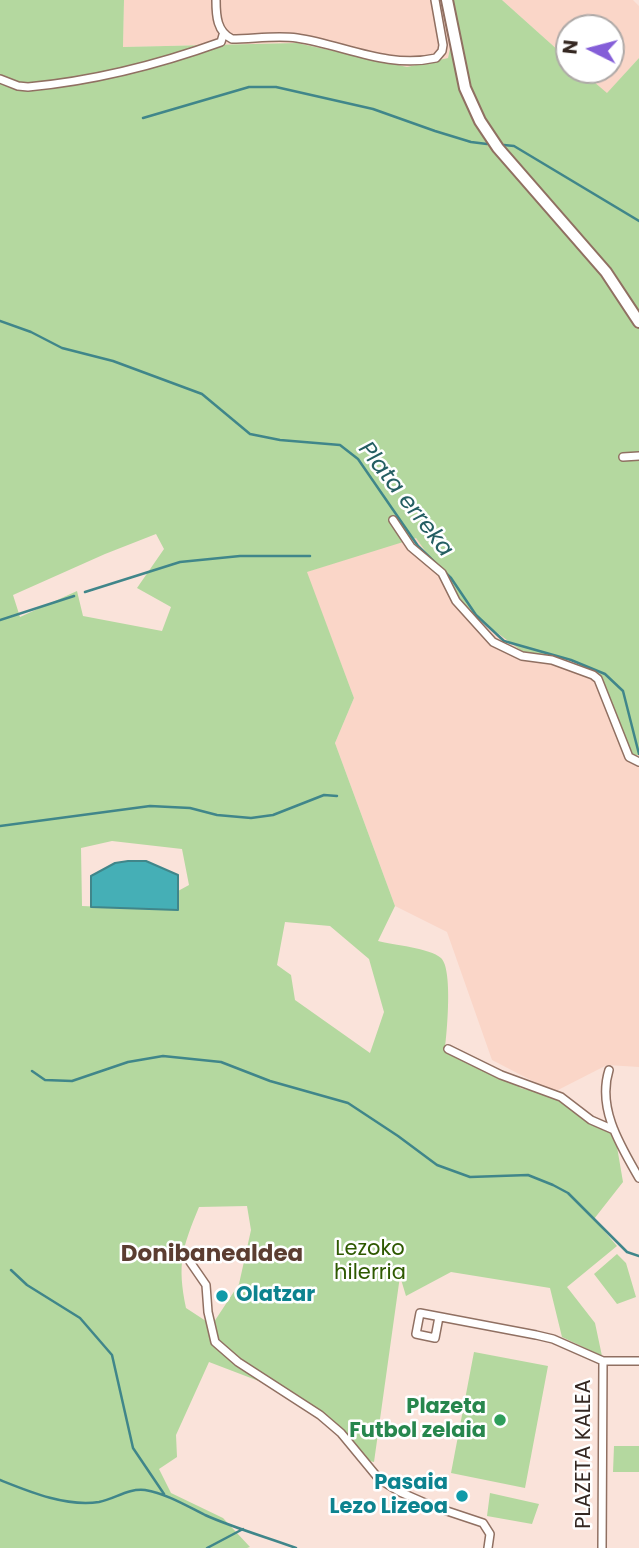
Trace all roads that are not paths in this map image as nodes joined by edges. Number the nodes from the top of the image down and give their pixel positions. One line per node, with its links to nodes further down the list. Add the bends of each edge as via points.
1 (216, 0): 4 (street)
2 (435, 0): 4 (street, via 443,45 436,58 408,62 296,38 232,39)
3 (447, 0): 6 (main road, via 465,88 480,121 606,272)
4 (223, 35): 5 (street, via 221,42 117,72 28,88)
5 (0, 79)
6 (639, 322)
7 (639, 456): 8 (street)
8 (623, 457)
9 (393, 520): 10 (street, via 411,547 442,573 456,601 494,642 522,656 552,660 598,679 629,757)
10 (639, 762)
11 (448, 1049): 13 (street, via 561,1097 591,1120)
12 (610, 1070): 13 (street, via 605,1104)
13 (614, 1130): 14 (street)
14 (639, 1178)
15 (186, 1256): 19 (street, via 206,1285 215,1342 320,1415 379,1479 432,1506 483,1523 490,1534)
16 (439, 1317): 17 (street, via 553,1339)
17 (603, 1361): 18 (street); 20 (street, PLAZETA KALEA)
18 (639, 1361)
19 (488, 1548)
20 (602, 1548)

